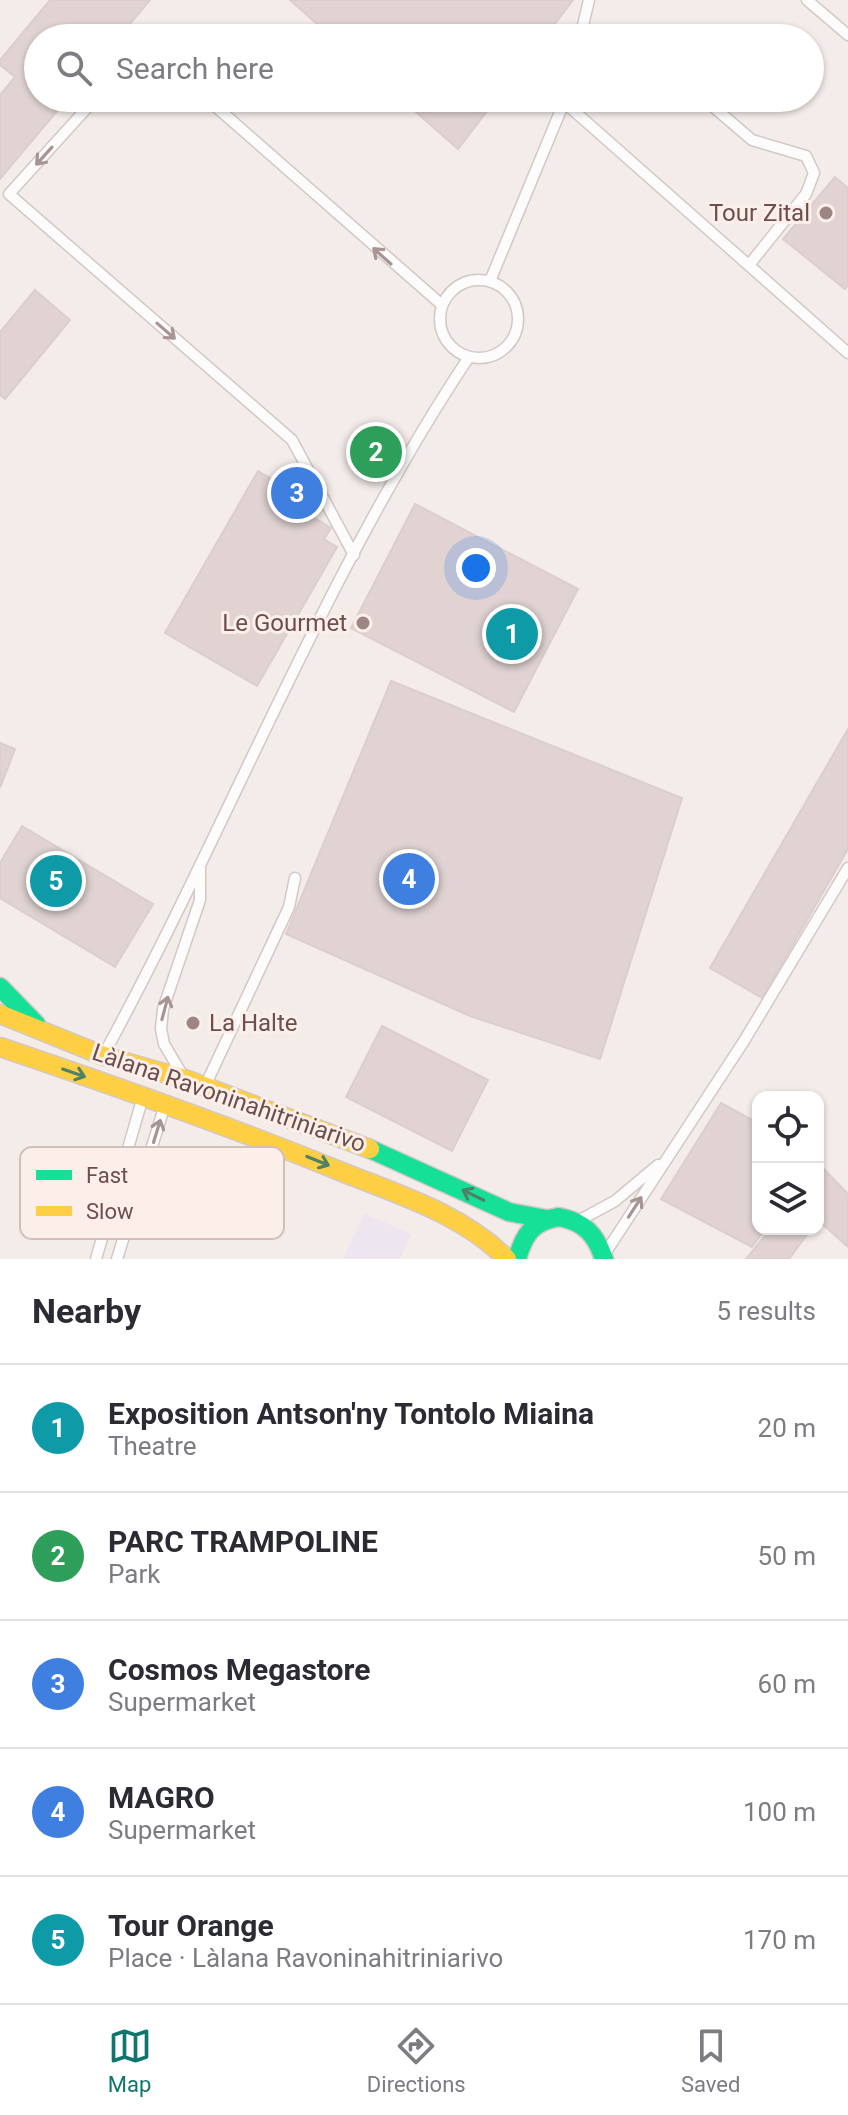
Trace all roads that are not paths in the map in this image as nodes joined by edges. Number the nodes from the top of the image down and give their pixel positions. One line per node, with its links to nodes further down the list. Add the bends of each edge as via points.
1 (589, 0): 3 (lane)
2 (807, 0): 4 (lane)
3 (583, 24)
4 (848, 35)
5 (83, 112): 15 (lane, one-way to 15, via 9,194 292,440)
6 (222, 112): 12 (lane, one-way to 6)
7 (560, 112): 11 (lane)
8 (578, 112): 10 (lane)
9 (719, 112): 10 (lane, via 752,140 806,156 814,173 806,194)
10 (749, 265): 13 (lane)
11 (490, 281): 12 (lane, via 456,287); 14 (lane, via 515,302 518,324 501,352)
12 (442, 305): 14 (lane, via 439,322 444,338)
13 (848, 353)
14 (469, 357): 15 (lane)
15 (354, 555): 16 (lane)
16 (200, 861): 23 (lane); 24 (lane, one-way to 16, via 161,1029 200,900)
17 (848, 868): 32 (lane)
18 (295, 878): 25 (lane, via 289,907)
19 (0, 987): 21 (main road)
20 (0, 1014): 21 (main road, Làlana Ravoninahitriniarivo)
21 (42, 1030): 23 (main road, Làlana Ravoninahitriniarivo)
22 (0, 1047): 26 (main road, Làlana Ravoninahitriniarivo, one-way to 26)
23 (104, 1056): 24 (main road, Làlana Ravoninahitriniarivo)
24 (185, 1079): 25 (main road, Làlana Ravoninahitriniarivo)
25 (205, 1086): 33 (main road, Làlana Ravoninahitriniarivo, one-way to 25, via 509,1212 341,1135)
26 (143, 1098): 27 (main road, Làlana Ravoninahitriniarivo); 28 (lane)
27 (165, 1106): 29 (lane, one-way to 27); 30 (main road, Làlana Ravoninahitriniarivo, one-way to 30)
28 (129, 1147)
29 (152, 1147)
30 (281, 1147)
31 (284, 1148): 40 (main road, Làlana Ravoninahitriniarivo, one-way to 40, via 435,1210 494,1244)
32 (666, 1158): 34 (lane, via 615,1201); 37 (lane, one-way to 32)
33 (546, 1219): 34 (main road, Làlana Ravoninahitriniarivo); 41 (main road, via 526,1233)
34 (579, 1221): 37 (main road, via 597,1237)
35 (102, 1239): 38 (lane)
36 (123, 1239): 39 (lane, one-way to 36)
37 (605, 1258)
38 (96, 1259)
39 (117, 1259)
40 (507, 1259)
41 (517, 1259)

